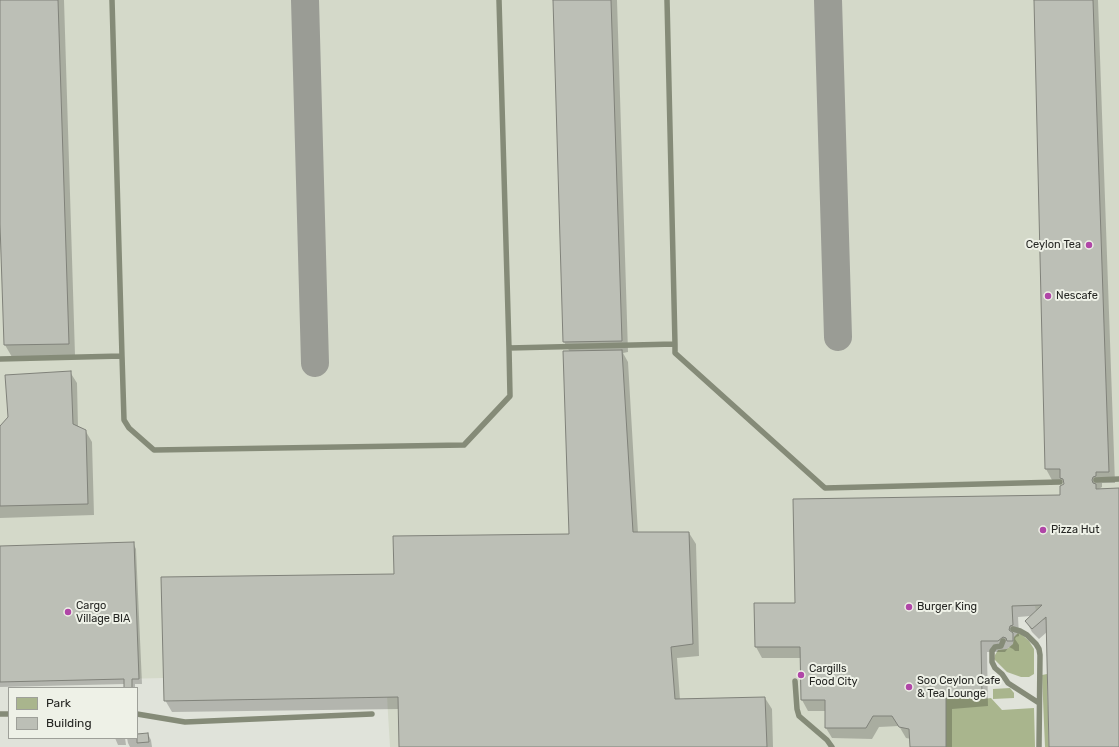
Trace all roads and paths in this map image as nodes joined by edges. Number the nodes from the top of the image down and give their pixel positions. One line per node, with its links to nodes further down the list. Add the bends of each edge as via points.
1 (112, 0): 6 (lane)
2 (499, 0): 5 (lane)
3 (667, 0): 4 (lane)
4 (675, 344): 5 (lane); 10 (lane, via 675,353 825,488)
5 (509, 348): 6 (lane, via 510,396 464,445 154,450 129,428 124,420)
6 (122, 356): 7 (lane)
7 (0, 360)
8 (1119, 479): 9 (lane)
9 (1096, 480)
10 (1060, 482)
11 (1013, 629): 14 (lane, via 1027,635 1040,649)
12 (1003, 641): 14 (lane, via 1001,646 992,651 992,662 1008,683)
13 (796, 681): 17 (lane, via 799,716)
14 (1039, 703): 18 (lane)
15 (138, 714): 16 (lane, via 185,722)
16 (372, 714)
17 (832, 747)
18 (1038, 747)

